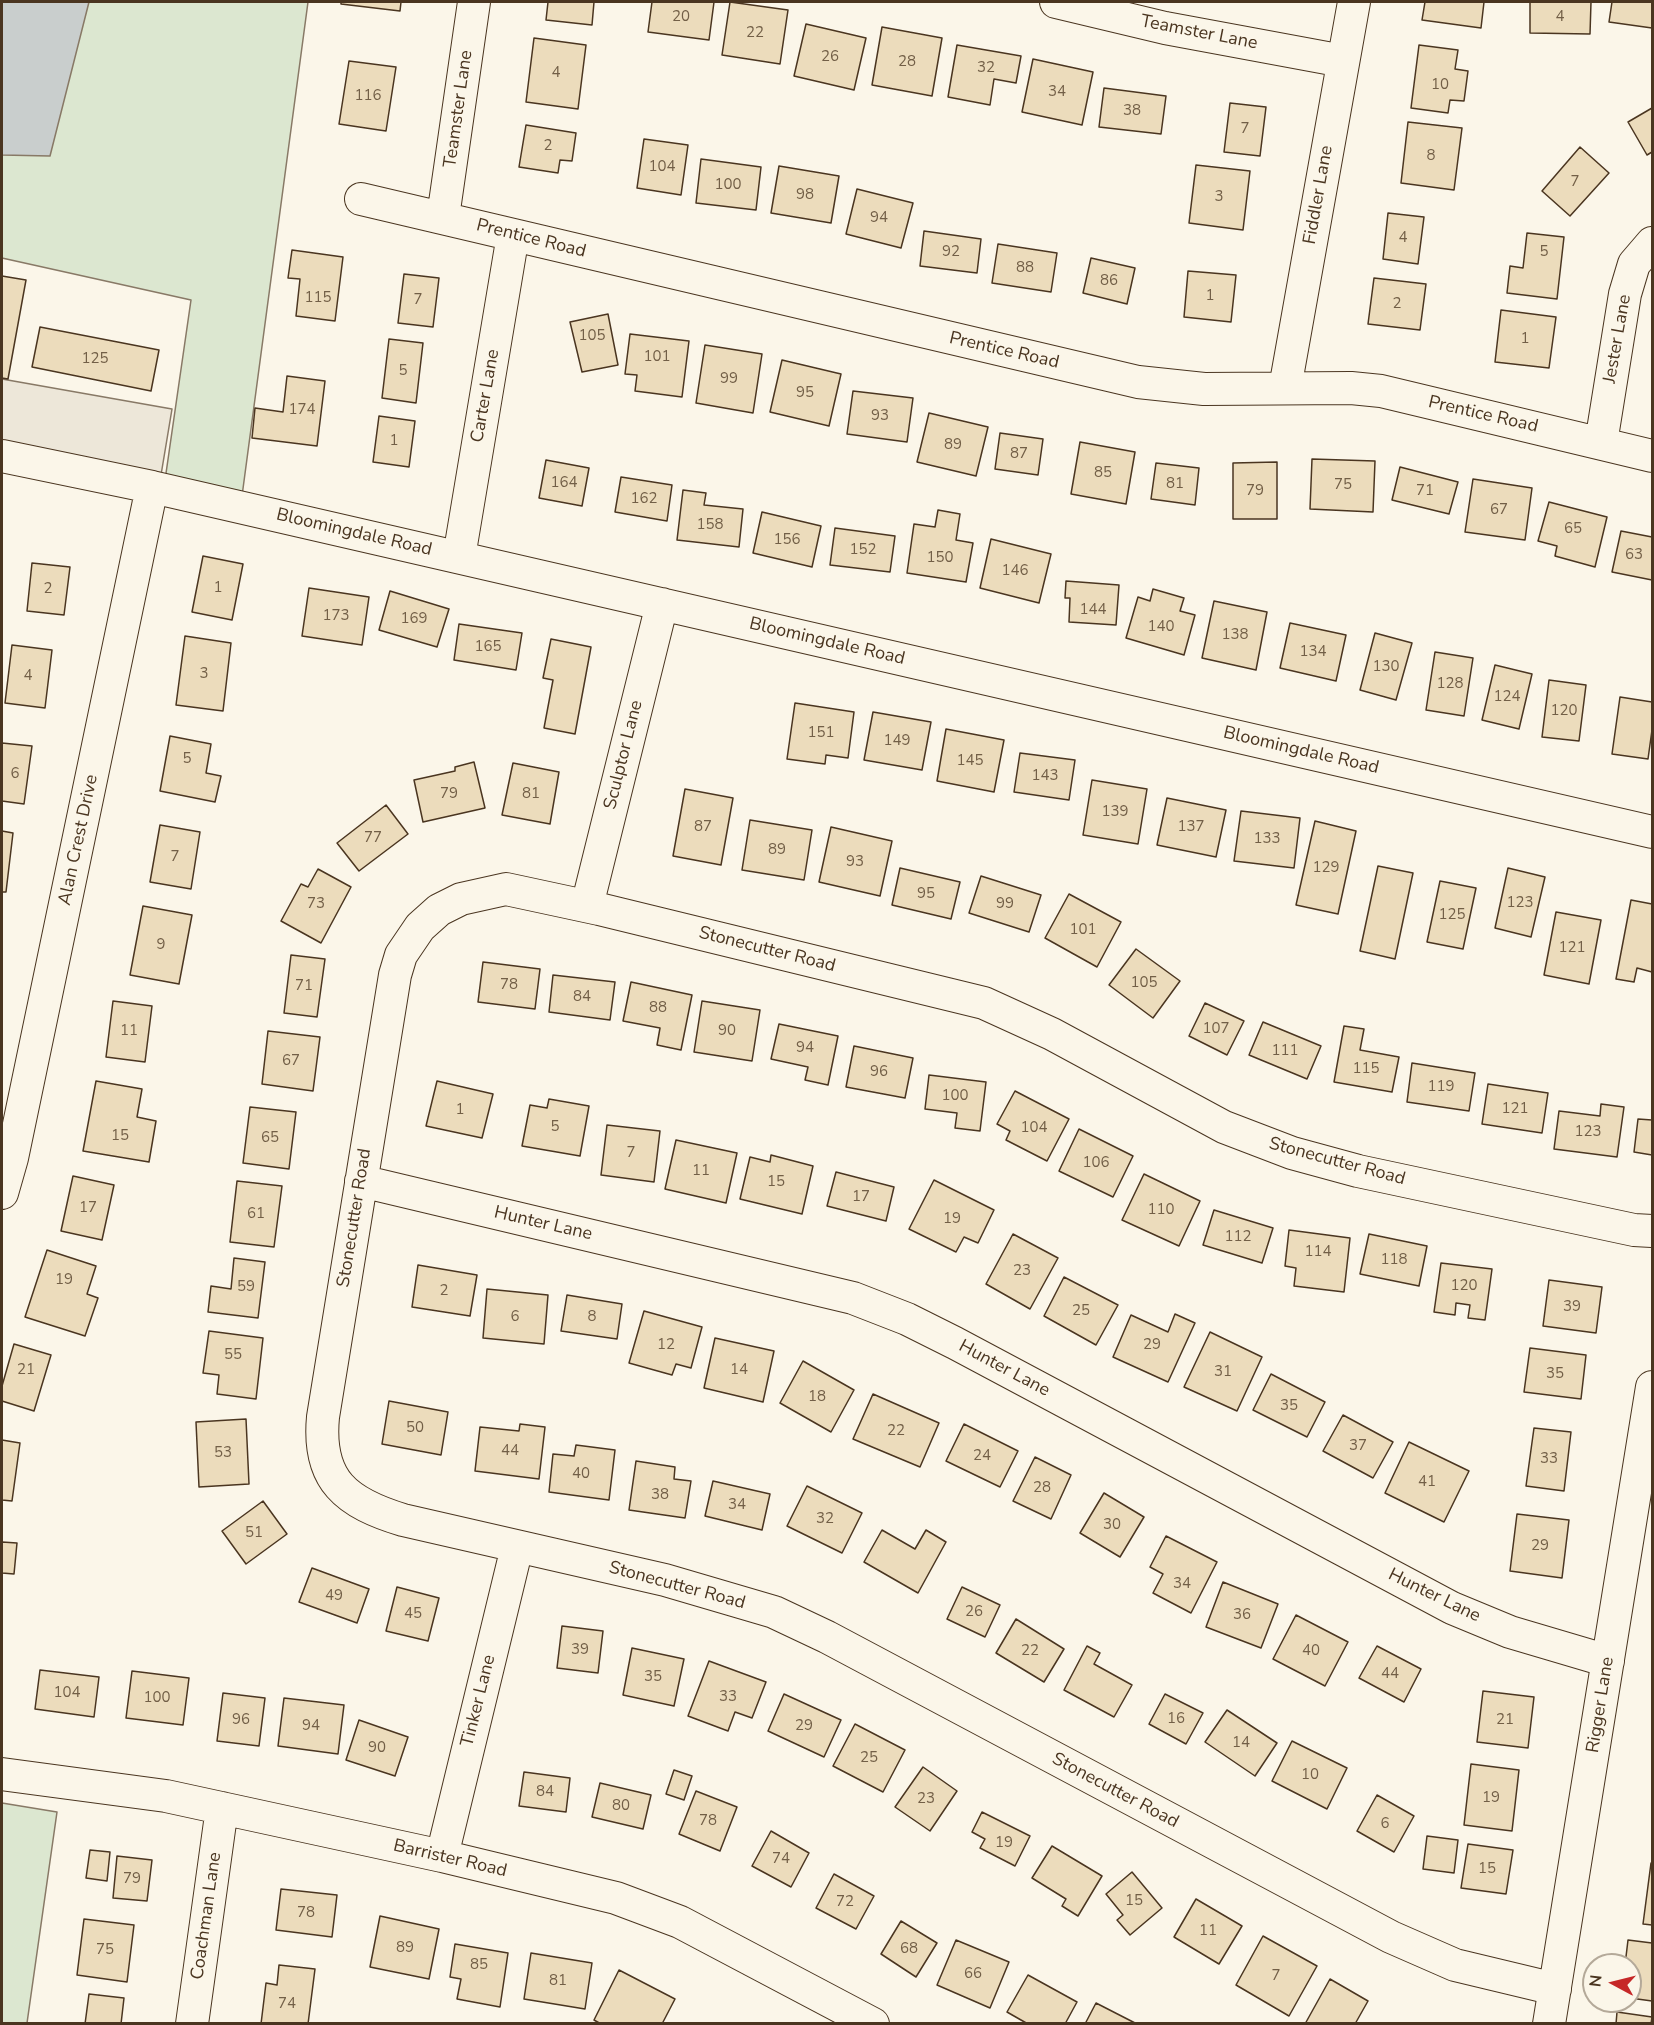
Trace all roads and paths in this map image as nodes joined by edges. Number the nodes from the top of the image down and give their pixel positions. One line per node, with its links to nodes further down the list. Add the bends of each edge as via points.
1 (474, 2): 6 (street, Teamster Lane)
2 (1056, 2): 4 (street, Teamster Lane, via 1165,28)
3 (1354, 2): 4 (street, Fiddler Lane)
4 (1343, 61): 9 (street, Fiddler Lane)
5 (361, 199): 6 (street, Prentice Road)
6 (443, 217): 7 (street, Prentice Road)
7 (513, 235): 9 (street, Prentice Road, via 1138,382 1204,389); 14 (street, Carter Lane)
8 (1653, 243): 10 (street, Jester Lane, via 1634,264 1625,294)
9 (1285, 388): 10 (street, Prentice Road, via 1381,391)
10 (1601, 443): 12 (street, Prentice Road)
11 (2, 456): 13 (street, Bloomingdale Road)
12 (1653, 456)
13 (152, 487): 14 (street, Bloomingdale Road); 19 (street, Alan Crest Drive)
14 (459, 557): 15 (street, Bloomingdale Road)
15 (662, 604): 16 (street, Bloomingdale Road); 17 (street, Sculptor Lane)
16 (1653, 832)
17 (587, 906): 18 (street, Stonecutter Road, via 507,889 461,898 420,927 401,955 395,975); 20 (street, Stonecutter Road, via 984,1003 1052,1034 1224,1126 1292,1154)
18 (361, 1181): 22 (street, Stonecutter Road, via 323,1417 323,1451 330,1473 340,1489 373,1511); 23 (street, Hunter Lane, via 853,1298 955,1343 1452,1608 1510,1632)
19 (2, 1193)
20 (1653, 1231)
21 (1653, 1387): 23 (street, Rigger Lane)
22 (517, 1546): 26 (street, Tinker Lane); 27 (street, Stonecutter Road, via 665,1580 774,1612 1391,1937 1455,1965)
23 (1608, 1661): 27 (street, Rigger Lane)
24 (2, 1774): 25 (street, Barrister Road, via 166,1796)
25 (222, 1808): 26 (street, Barrister Road); 28 (street, Coachman Lane)
26 (442, 1856): 29 (street, Barrister Road, via 616,1898 680,1922)
27 (1555, 1989): 30 (street, Rigger Lane)
28 (192, 2024)
29 (873, 2024)
30 (1549, 2024)

